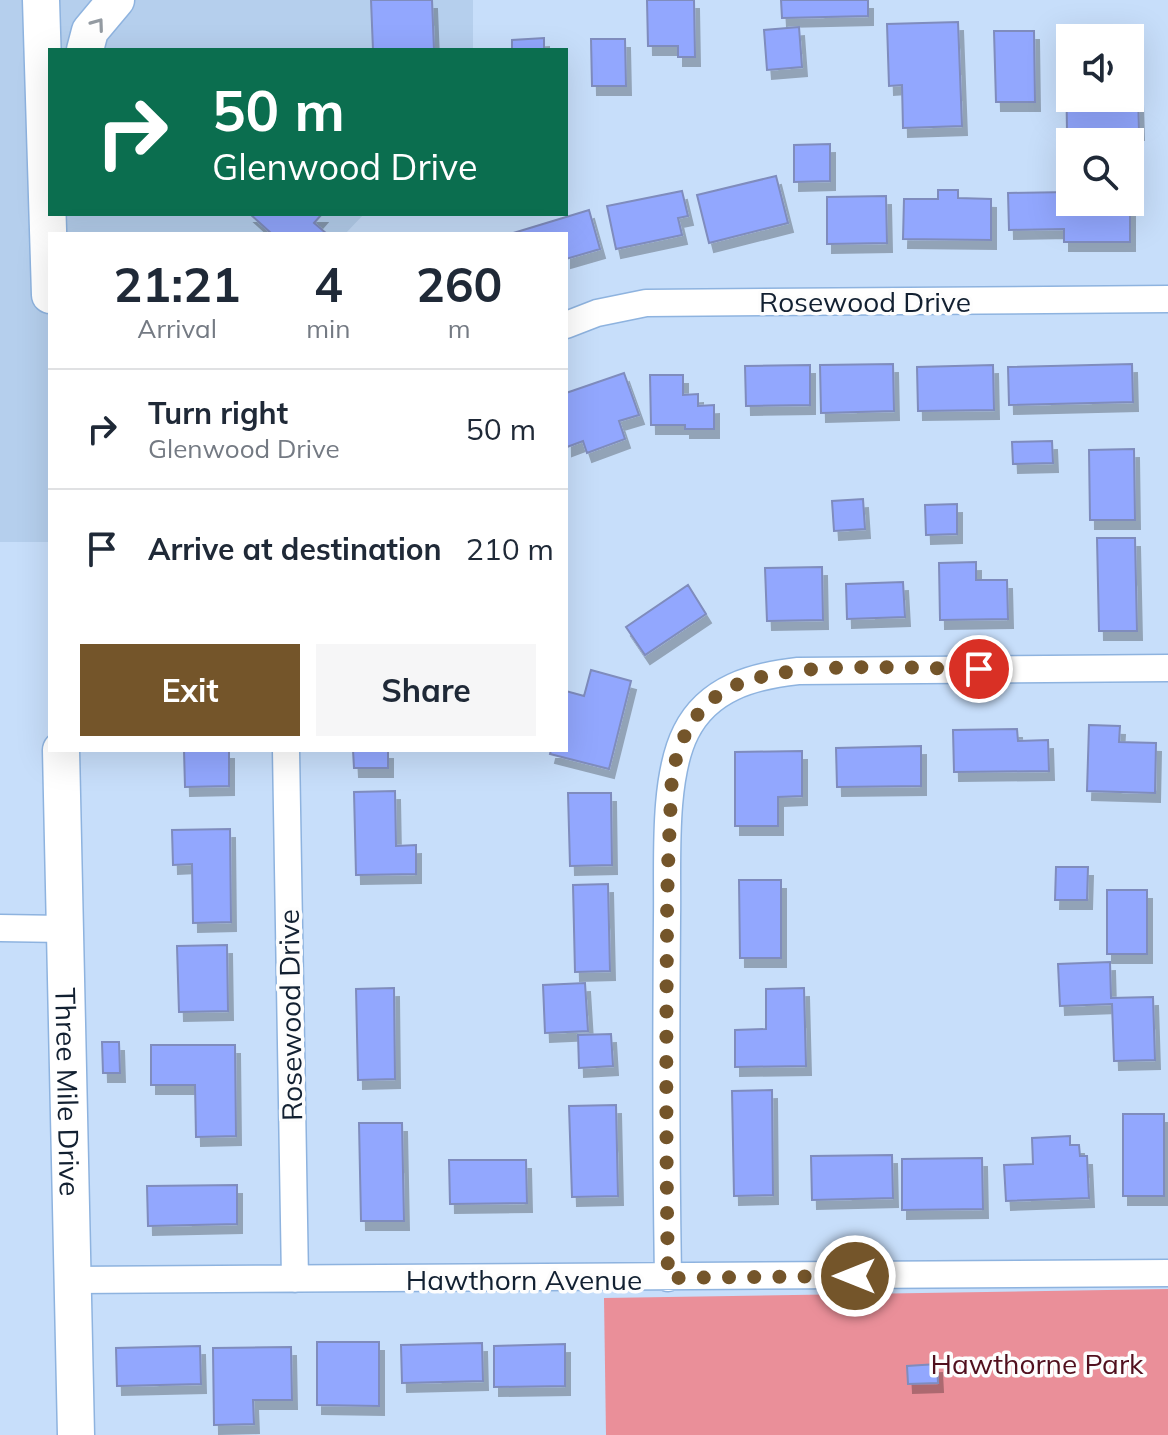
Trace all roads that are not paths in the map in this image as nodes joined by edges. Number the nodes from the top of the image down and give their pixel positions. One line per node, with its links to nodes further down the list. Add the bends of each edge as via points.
1 (41, 0): 4 (main road)
2 (116, 0): 3 (main road, one-way to 2, via 90,31)
3 (86, 48)
4 (48, 191)
5 (1168, 299): 6 (street, Rosewood Drive, via 646,303)
6 (568, 324)
7 (1168, 668): 13 (street, via 798,671 745,681 701,710 686,731 672,781 665,1050)
8 (61, 752): 11 (main road, Three Mile Drive)
9 (286, 752): 14 (street, Rosewood Drive)
10 (0, 928): 11 (street)
11 (64, 929): 15 (main road, Three Mile Drive)
12 (1168, 1273): 13 (street, Hawthorn Avenue)
13 (668, 1278): 14 (street, Hawthorn Avenue)
14 (295, 1279): 15 (street, Hawthorn Avenue)
15 (73, 1280): 16 (main road, Three Mile Drive)
16 (76, 1435)

